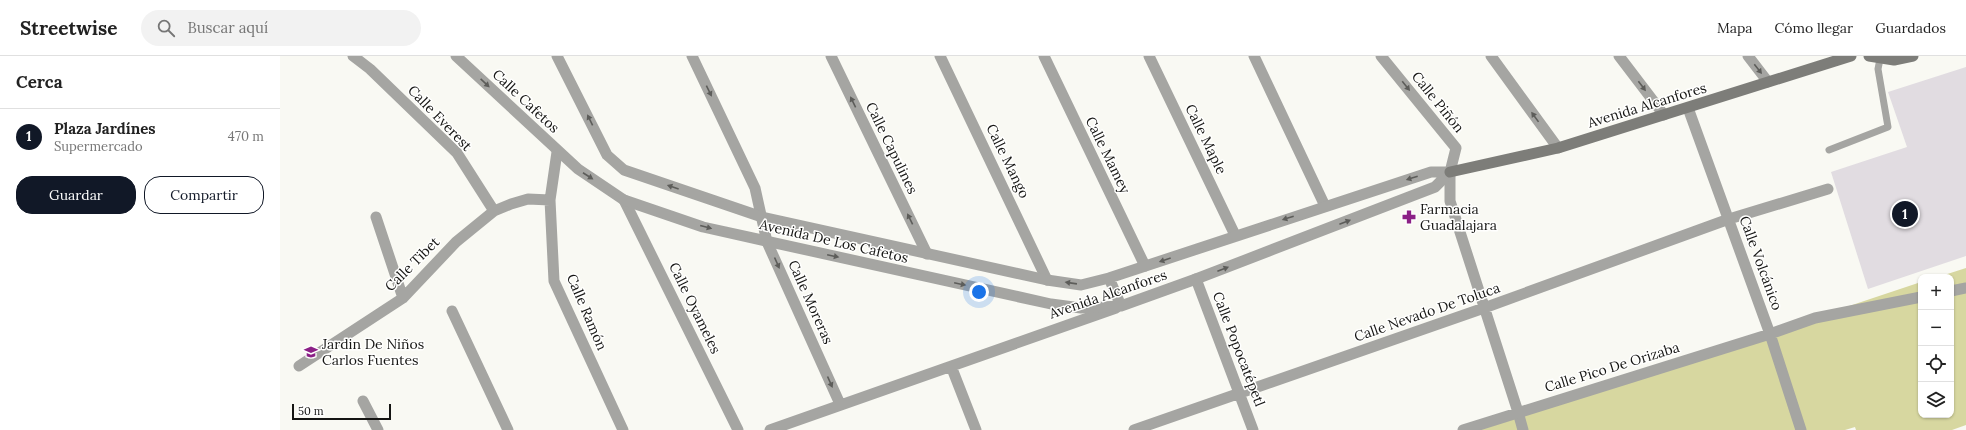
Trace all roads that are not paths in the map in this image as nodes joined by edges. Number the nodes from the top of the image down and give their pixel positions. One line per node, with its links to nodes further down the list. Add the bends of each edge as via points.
1 (353, 56): 28 (street, Calle Everest, via 370,69 457,153)
2 (456, 56): 22 (street, Calle Cafetos, one-way to 22)
3 (558, 56): 30 (street, Avenida De Los Cafetos, one-way to 3, via 624,170 607,155)
4 (692, 56): 30 (street, Calle Moreras, one-way to 30, via 755,188)
5 (831, 56): 34 (street, Calle Capulines, one-way to 5)
6 (940, 56): 38 (street, Calle Mango)
7 (1044, 56): 35 (street, Calle Mamey)
8 (1149, 56): 32 (street, Calle Maple)
9 (1254, 56): 27 (street)
10 (1381, 56): 23 (street, Calle Piñón, one-way to 23, via 1456,148)
11 (1490, 56): 20 (street, one-way to 11)
12 (1619, 56): 19 (street, one-way to 19)
13 (1748, 56): 17 (street, one-way to 17)
14 (1851, 56): 17 (main road, Avenida Alcanfores)
15 (1913, 56): 16 (main road, via 1894,60)
16 (1876, 57): 21 (lane, via 1888,127)
17 (1768, 82): 18 (main road, Avenida Alcanfores)
18 (1688, 108): 19 (main road, Avenida Alcanfores); 31 (street, Calle Volcánico)
19 (1664, 116): 20 (main road, Avenida Alcanfores)
20 (1558, 148): 23 (main road, Avenida Alcanfores)
21 (1830, 150)
22 (557, 152): 25 (street, Calle Ramón); 26 (street, Avenida De Los Cafetos, one-way to 26)
23 (1450, 172): 27 (street, Avenida Alcanfores, one-way to 27, via 1431,172); 37 (street, Avenida Alcanfores, one-way to 23, via 1436,187); 44 (street, via 1450,201)
24 (1828, 189): 31 (street, Calle Nevado De Toluca)
25 (550, 200): 28 (street, Calle Tibet, via 528,199); 55 (street, Calle Ramón, via 554,281)
26 (624, 200): 33 (street, Avenida De Los Cafetos, one-way to 33, via 703,227); 56 (street, Calle Oyameles)
27 (1325, 206): 32 (street, Avenida Alcanfores, one-way to 32)
28 (494, 211): 41 (street, Calle Tibet, via 456,242)
29 (376, 217): 41 (street)
30 (762, 217): 33 (street, Calle Moreras); 34 (street, Avenida De Los Cafetos)
31 (1729, 219): 44 (street, Calle Nevado De Toluca); 46 (street, Calle Volcánico)
32 (1235, 235): 35 (street, Avenida Alcanfores, one-way to 35)
33 (767, 242): 43 (street, Avenida De Los Cafetos, one-way to 43, via 1051,304 1081,308); 51 (street, Calle Moreras, one-way to 51)
34 (927, 254): 38 (street, Avenida De Los Cafetos)
35 (1146, 266): 36 (street, Avenida Alcanfores)
36 (1109, 278): 38 (street, Avenida De Los Cafetos, one-way to 38, via 1081,285); 43 (street)
37 (1196, 279): 43 (street, Avenida Alcanfores); 49 (street, Calle Popocatépetl)
38 (1048, 280)
39 (1966, 288): 40 (street)
40 (1954, 290)
41 (403, 298): 47 (street, Calle Tibet)
42 (1918, 298): 46 (street, Calle Pico De Orizaba, via 1815,318)
43 (1121, 306): 48 (street, Avenida Alcanfores)
44 (1484, 308): 49 (street, Calle Nevado De Toluca); 52 (street)
45 (452, 311): 54 (street)
46 (1770, 334): 52 (street, Calle Pico De Orizaba); 63 (street, Calle Volcánico)
47 (299, 366)
48 (951, 366): 51 (street, Avenida Alcanfores); 58 (street)
49 (1239, 393): 59 (street, Calle Nevado De Toluca); 60 (street, Calle Popocatépetl)
50 (363, 401): 53 (street)
51 (840, 404): 57 (street, Avenida Alcanfores)
52 (1518, 412): 61 (street, Calle Pico De Orizaba); 62 (street)
53 (378, 430)
54 (508, 430)
55 (623, 430)
56 (738, 430)
57 (770, 430)
58 (976, 430)
59 (1134, 430)
60 (1253, 430)
61 (1463, 430)
62 (1523, 430)
63 (1801, 430)

